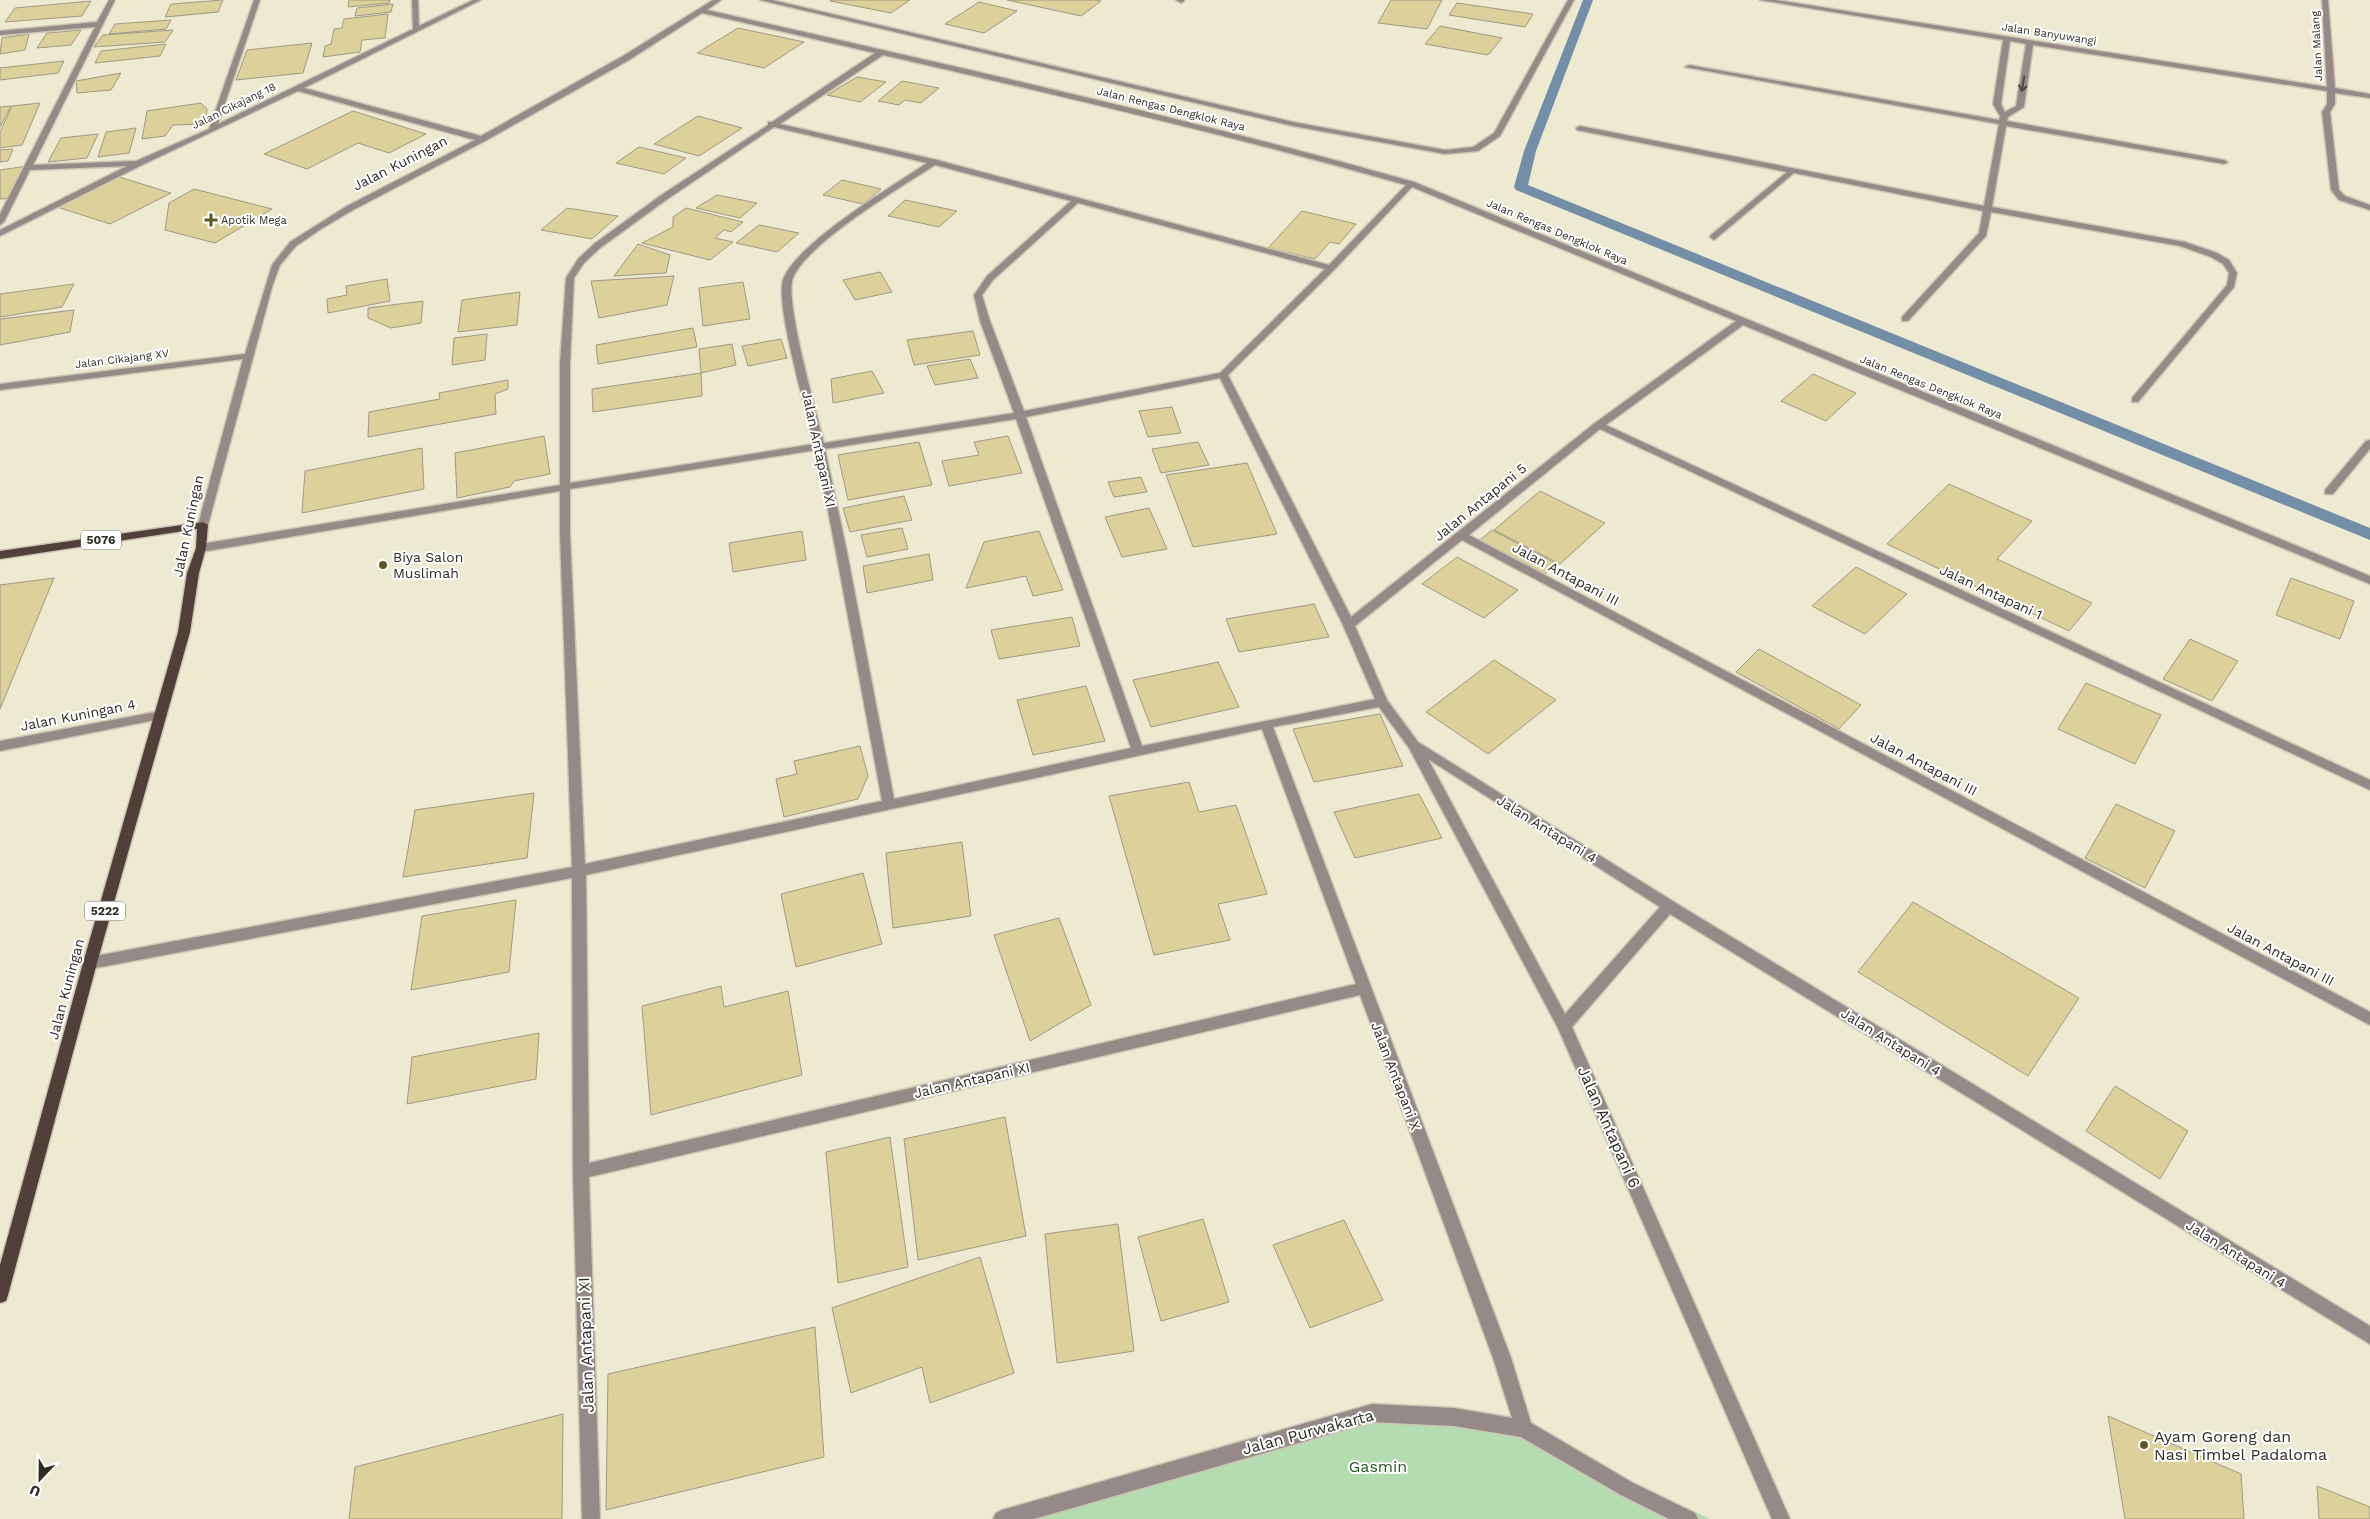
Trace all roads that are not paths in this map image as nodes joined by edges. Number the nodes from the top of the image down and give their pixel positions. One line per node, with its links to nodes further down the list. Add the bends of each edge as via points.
1 (112, 0): 11 (street)
2 (257, 0): 24 (street)
3 (415, 0): 12 (street)
4 (478, 0): 12 (street, Jalan Cikajang 18)
5 (718, 0): 10 (street, Jalan Kuningan)
6 (763, 0): 7 (street, via 1293,124 1445,152 1475,150 1496,134)
7 (1570, 0)
8 (1763, 0): 14 (street, Jalan Banyuwangi)
9 (2324, 0): 19 (street, Jalan Malang)
10 (702, 11): 16 (street, Jalan Rengas Dengklok Raya); 25 (street, Jalan Kuningan)
11 (100, 24): 13 (street); 29 (street)
12 (416, 29): 18 (street, Jalan Cikajang 18)
13 (0, 33)
14 (2008, 39): 15 (street, Jalan Banyuwangi); 21 (street, via 1997,104)
15 (2030, 43): 19 (street, Jalan Banyuwangi); 21 (street, one-way to 21, via 2020,107)
16 (882, 52): 22 (street, Jalan Antapani XI); 31 (street, Jalan Rengas Dengklok Raya, via 1291,150)
17 (1688, 66): 21 (street)
18 (295, 88): 24 (street, Jalan Cikajang 18); 25 (street)
19 (2331, 90): 20 (street, Jalan Banyuwangi); 33 (street, Jalan Malang, via 2331,104 2326,112 2335,190 2342,198)
20 (2370, 96)
21 (2004, 119): 27 (street); 34 (street)
22 (772, 124): 26 (street); 49 (street, Jalan Antapani XI, via 597,246 581,261 570,278 565,363)
23 (1580, 128): 30 (street)
24 (212, 130): 28 (street, Jalan Cikajang 18)
25 (482, 139): 41 (street, Jalan Kuningan, via 350,208 293,244 276,265)
26 (934, 162): 32 (street); 48 (street, Jalan Antapani XI, via 834,232 803,257 787,280 790,322)
27 (2224, 162)
28 (139, 163): 29 (street); 36 (street, Jalan Cikajang 18)
29 (29, 168): 35 (street)
30 (1792, 171): 34 (street); 37 (street)
31 (1411, 184): 38 (street); 40 (street, Jalan Rengas Dengklok Raya)
32 (1077, 200): 38 (street); 45 (street, via 990,278 978,294)
33 (2370, 208)
34 (1987, 209): 39 (street, via 1984,234); 44 (street, via 2182,244 2226,262 2233,273 2231,286)
35 (0, 222)
36 (0, 233)
37 (1714, 236)
38 (1331, 268): 42 (street)
39 (1905, 319)
40 (1742, 321): 46 (street, Jalan Antapani 5); 55 (street, Jalan Rengas Dengklok Raya)
41 (248, 356): 43 (street, Jalan Cikajang XV); 51 (street, Jalan Kuningan)
42 (1223, 375): 45 (street); 56 (street)
43 (0, 387)
44 (2135, 400)
45 (1020, 415): 48 (street); 62 (street)
46 (1599, 425): 52 (street, Jalan Antapani 5); 63 (street, Jalan Antapani 1)
47 (2370, 443): 50 (street)
48 (821, 447): 49 (street); 64 (street, Jalan Antapani XI)
49 (565, 487): 53 (street); 65 (street, Jalan Antapani XI)
50 (2329, 492)
51 (203, 525): 53 (main road, Jalan Kuningan / 5222); 54 (main road, 5076)
52 (1463, 536): 56 (street, Jalan Antapani 5); 69 (street, Jalan Antapani III)
53 (202, 548): 58 (main road, Jalan Kuningan / 5222, via 193,573 184,632)
54 (0, 555)
55 (2370, 580)
56 (1348, 625): 57 (street)
57 (1382, 702): 59 (street); 60 (street)
58 (161, 715): 61 (street, Jalan Kuningan 4); 67 (main road, Jalan Kuningan / 5222)
59 (1266, 724): 62 (street); 68 (street, Jalan Antapani X)
60 (1414, 745): 66 (street, Jalan Antapani 4); 70 (street, Jalan Antapani 6)
61 (0, 746)
62 (1138, 752): 64 (street)
63 (2370, 785)
64 (889, 804): 65 (street)
65 (579, 871): 67 (street); 71 (street, Jalan Antapani XI)
66 (1669, 906): 70 (street); 73 (street, Jalan Antapani 4)
67 (90, 963): 72 (main road, Jalan Kuningan / 5222)
68 (1363, 988): 71 (street, Jalan Antapani XI); 74 (street, Jalan Antapani X, via 1502,1358)
69 (2370, 1019)
70 (1564, 1026): 78 (street, Jalan Antapani 6)
71 (581, 1172): 76 (street, Jalan Antapani XI)
72 (0, 1295)
73 (2370, 1336)
74 (1524, 1429): 75 (street, Jalan Purwakarta, via 1454,1417 1372,1412); 77 (street, Jalan Purwakarta, via 1627,1489)
75 (1013, 1517)
76 (591, 1519)
77 (1689, 1519)
78 (1781, 1519)

